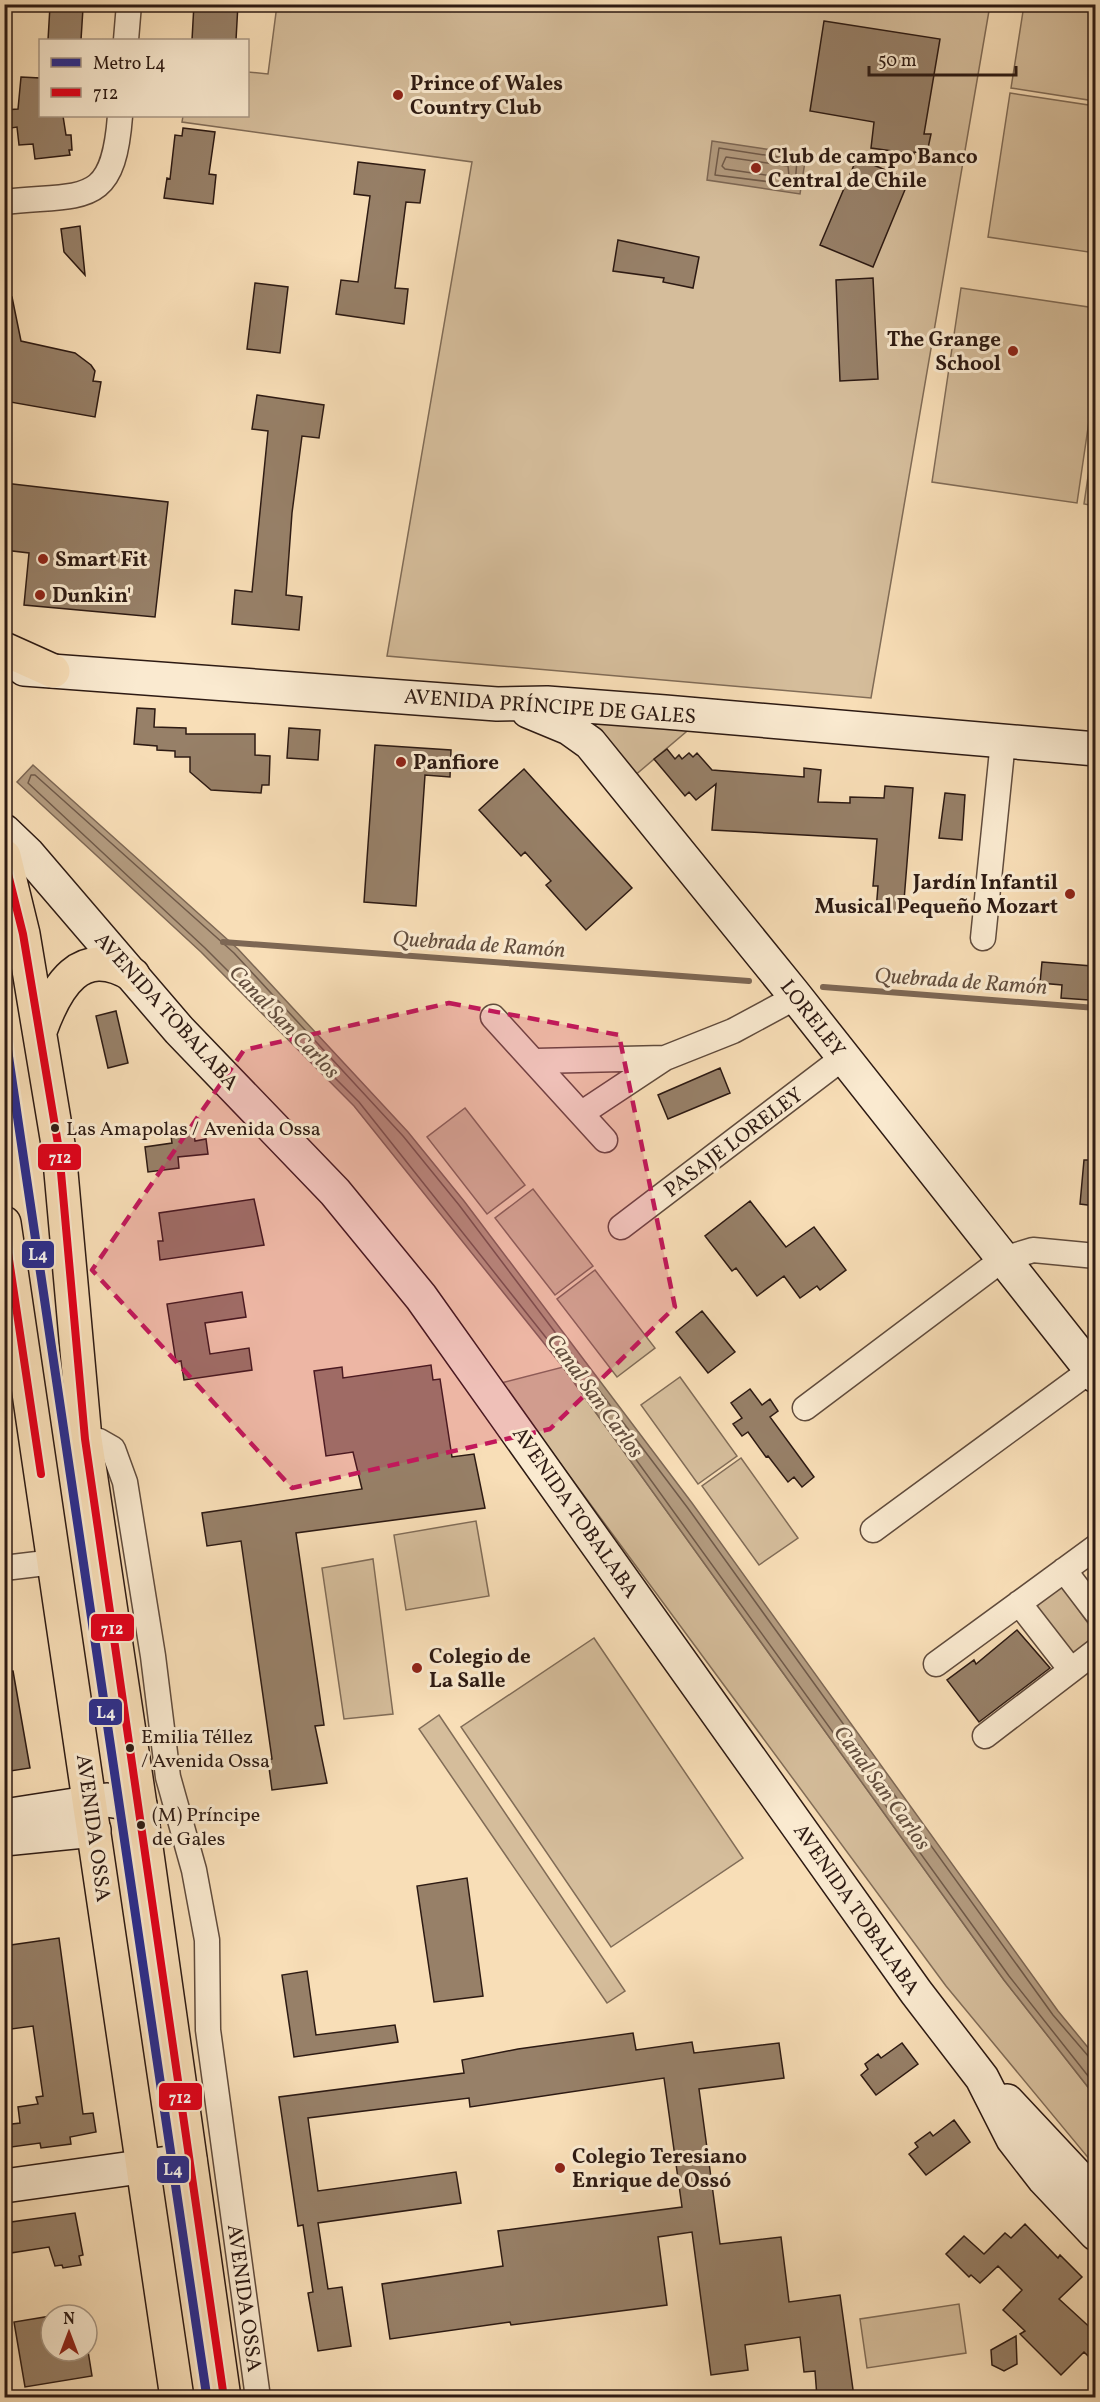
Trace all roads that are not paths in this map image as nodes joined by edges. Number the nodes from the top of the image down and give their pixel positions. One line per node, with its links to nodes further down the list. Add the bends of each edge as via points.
1 (129, 4): 2 (street)
2 (126, 39)
3 (120, 117): 4 (street, via 117,151 101,185 79,193)
4 (4, 202)
5 (4, 649): 7 (main road)
6 (4, 667): 7 (main road, AVENIDA PRÍNCIPE DE GALES)
7 (53, 671): 8 (main road, AVENIDA PRÍNCIPE DE GALES)
8 (496, 704): 9 (main road, AVENIDA PRÍNCIPE DE GALES, via 547,703); 15 (main road, LORELEY, via 551,719 590,743)
9 (1003, 741): 10 (main road, AVENIDA PRÍNCIPE DE GALES); 13 (street)
10 (1095, 749)
11 (4, 831): 14 (main road, AVENIDA TOBALABA)
12 (4, 856): 17 (main road, AVENIDA OSSA)
13 (983, 938)
14 (133, 975): 17 (main road, via 102,964 74,973 56,994); 47 (main road, AVENIDA TOBALABA, via 179,1030 334,1192 421,1297 916,1992)
15 (788, 987): 18 (main road, LORELEY); 19 (street, via 733,1031)
16 (493, 1017): 20 (street)
17 (40, 1031): 30 (main road, AVENIDA OSSA, via 67,1215)
18 (844, 1057): 24 (street, PASAJE LORELEY); 26 (main road, LORELEY)
19 (665, 1058): 20 (street); 21 (street)
20 (536, 1061): 21 (street)
21 (582, 1113): 22 (street)
22 (605, 1140)
23 (4, 1223): 27 (main road, AVENIDA OSSA)
24 (621, 1227)
25 (1095, 1256): 26 (street, via 1034,1250)
26 (1003, 1259): 28 (main road, LORELEY); 29 (street)
27 (13, 1338): 31 (main road, AVENIDA OSSA)
28 (1093, 1373): 32 (street)
29 (805, 1408)
30 (85, 1439): 31 (main road); 43 (main road, AVENIDA OSSA); 48 (street, AVENIDA OSSA, via 112,1449 125,1482 168,1777 194,1870 207,1940 208,2030)
31 (37, 1444): 34 (main road, AVENIDA OSSA)
32 (873, 1530)
33 (1095, 1547): 36 (street)
34 (54, 1562): 35 (street); 45 (main road, AVENIDA OSSA)
35 (4, 1568)
36 (1064, 1570): 37 (street); 38 (street)
37 (1019, 1603): 40 (street); 41 (street)
38 (1095, 1612)
39 (1095, 1651): 41 (street)
40 (936, 1664)
41 (1071, 1670): 42 (street)
42 (986, 1736)
43 (140, 1805): 45 (main road, via 107,1800); 49 (main road, AVENIDA OSSA)
44 (4, 1816): 45 (main road)
45 (92, 1816): 46 (main road); 50 (main road, AVENIDA OSSA)
46 (4, 1839)
47 (982, 2078): 52 (main road); 53 (main road, AVENIDA TOBALABA, via 1013,2139)
48 (225, 2156): 49 (street); 56 (street, AVENIDA OSSA)
49 (190, 2160): 50 (main road); 55 (main road, AVENIDA OSSA)
50 (143, 2167): 51 (main road); 54 (main road, AVENIDA OSSA)
51 (4, 2186)
52 (1095, 2196)
53 (1095, 2234)
54 (177, 2397)
55 (224, 2397)
56 (258, 2397)

